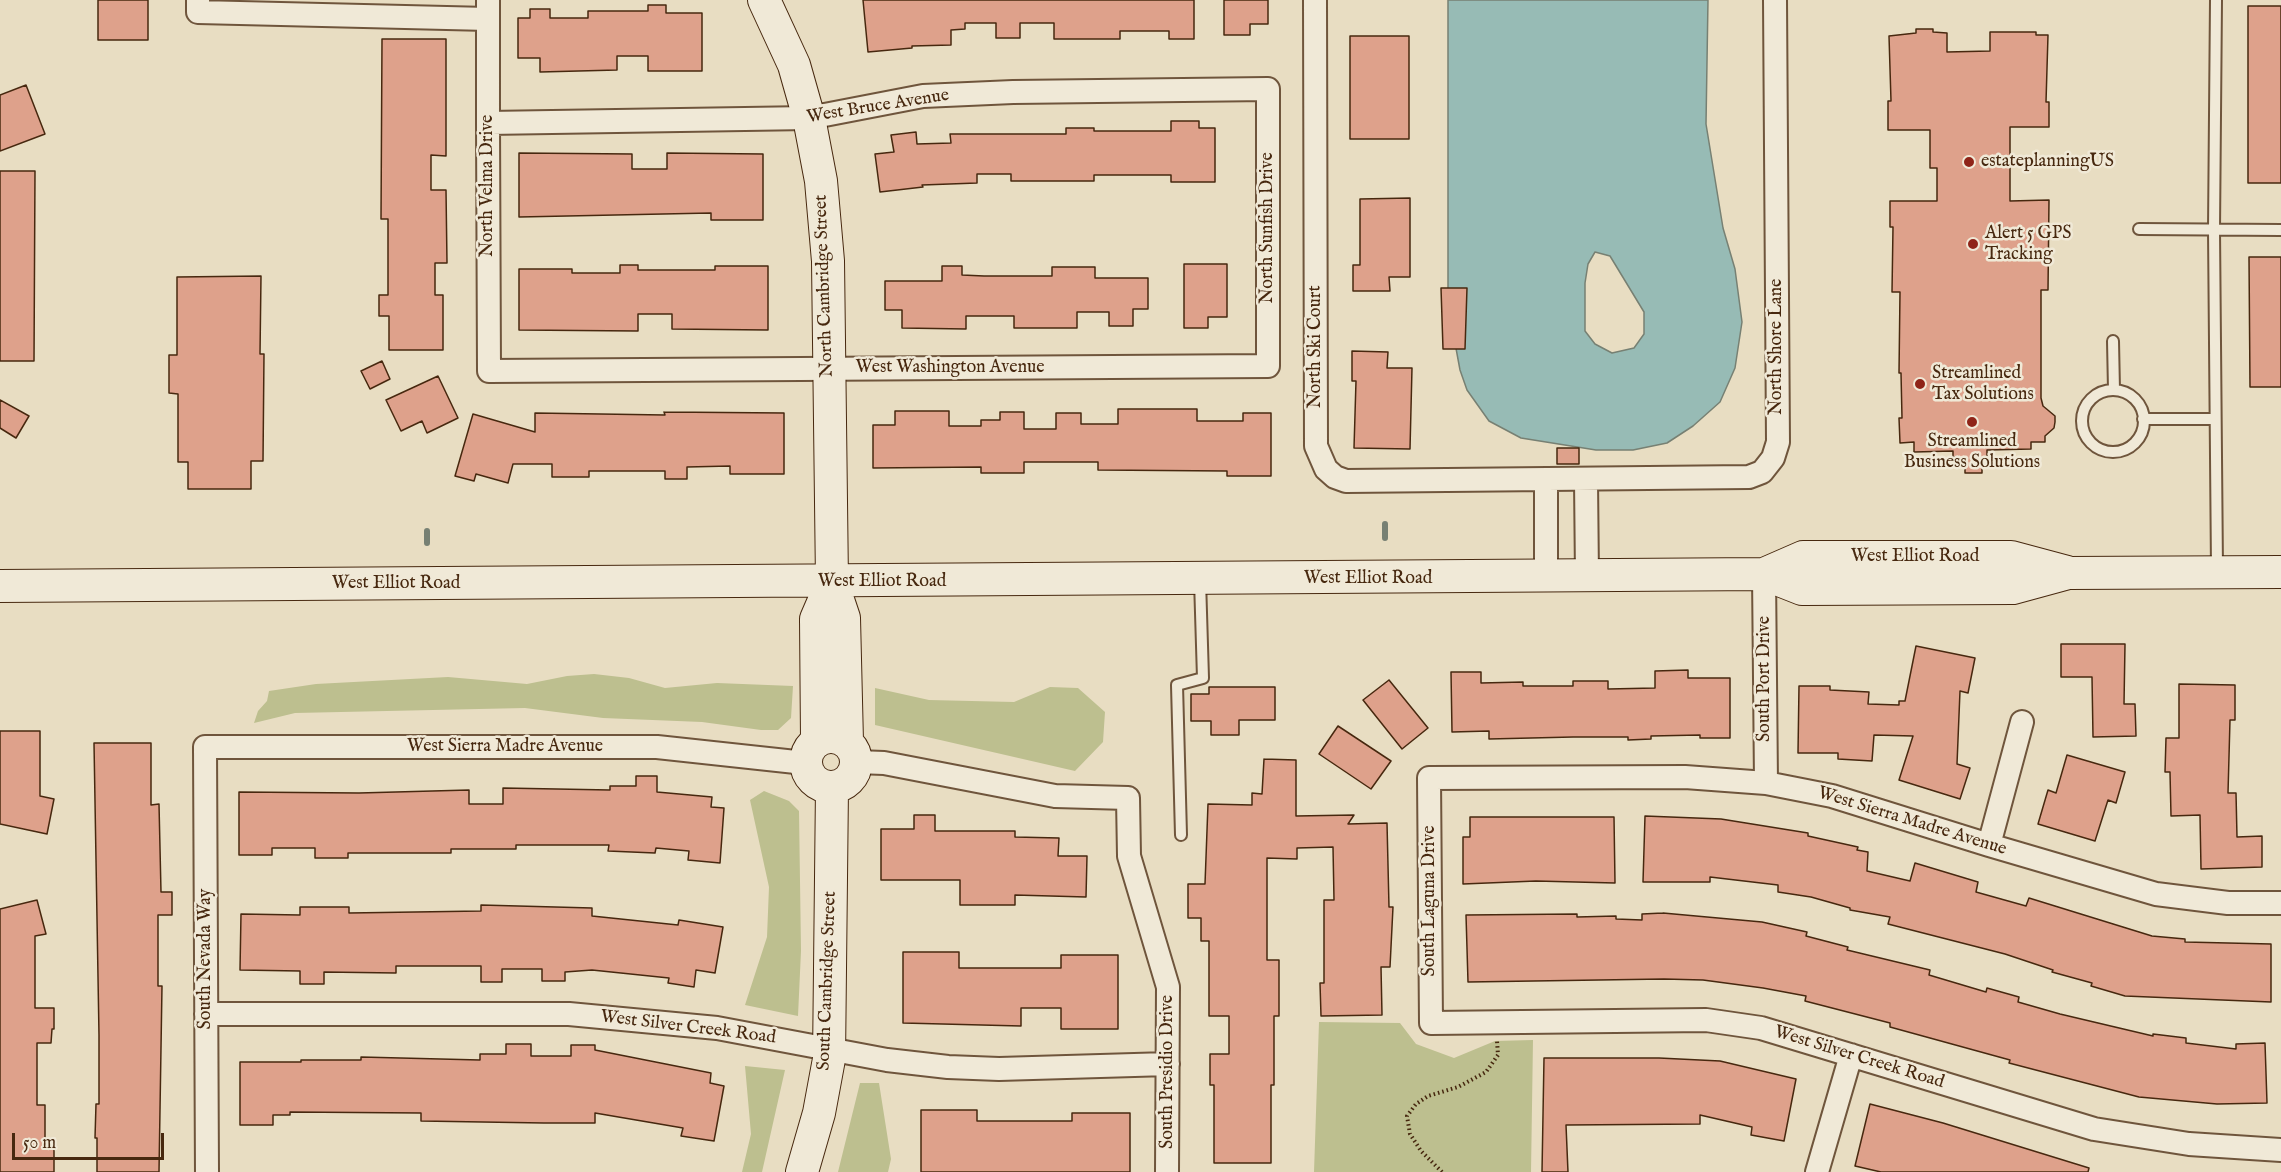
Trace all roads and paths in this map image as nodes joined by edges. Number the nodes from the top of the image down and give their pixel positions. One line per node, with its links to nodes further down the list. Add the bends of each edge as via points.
1 (764, 0): 8 (main road, North Cambridge Street, via 794,65)
2 (1315, 0): 20 (street, North Ski Court, via 1319,458 1335,477 1346,480)
3 (1775, 0): 21 (street, North Shore Lane, via 1778,442 1773,458 1762,472 1749,477)
4 (2216, 0): 11 (lane)
5 (198, 6): 6 (street)
6 (488, 10): 9 (street, North Velma Drive)
7 (1268, 89): 8 (street, West Bruce Avenue, via 923,96); 14 (street, North Sunfish Drive)
8 (809, 118): 9 (street, West Bruce Avenue); 15 (main road, North Cambridge Street, via 821,181 828,261)
9 (488, 123): 16 (street, North Velma Drive)
10 (2139, 230): 11 (lane)
11 (2214, 230): 12 (lane); 19 (lane)
12 (2281, 230)
13 (2113, 341): 17 (lane)
14 (1268, 366): 15 (street, West Washington Avenue)
15 (829, 369): 16 (street, West Washington Avenue); 28 (main road, North Cambridge Street)
16 (489, 371)
17 (2114, 390): 18 (lane, via 2138,402); 18 (lane, via 2094,396 2083,412 2083,429 2089,441 2103,450 2122,450 2138,438)
18 (2143, 419): 19 (lane)
19 (2215, 419): 22 (lane)
20 (1546, 479): 21 (street, North Shore Lane); 26 (street)
21 (1586, 480): 25 (street)
22 (2217, 572): 23 (main road, West Elliot Road); 24 (main road, West Elliot Road, via 2068,573 2011,557 1803,557)
23 (2281, 572)
24 (1764, 574): 25 (main road, West Elliot Road); 34 (street, South Port Drive)
25 (1587, 577): 26 (main road, West Elliot Road)
26 (1546, 578): 27 (main road, West Elliot Road)
27 (1200, 580): 28 (main road, West Elliot Road); 36 (lane, via 1203,678 1177,685)
28 (832, 582): 29 (main road, West Elliot Road); 32 (main road, via 844,618)
29 (0, 586)
30 (2022, 722): 37 (street)
31 (205, 747): 32 (street, West Sierra Madre Avenue, via 657,747); 39 (street, South Nevada Way)
32 (832, 752): 35 (street, West Sierra Madre Avenue, via 1055,796); 42 (main road, South Cambridge Street, via 811,778 832,787)
33 (1429, 778): 34 (street, West Sierra Madre Avenue, via 1685,777); 40 (street, South Laguna Drive)
34 (1766, 783): 37 (street, West Sierra Madre Avenue, via 1832,796)
35 (1128, 798): 44 (street, South Presidio Drive, via 1129,856 1168,987)
36 (1181, 835)
37 (1989, 845): 38 (street, West Sierra Madre Avenue, via 2156,894 2228,903)
38 (2281, 903)
39 (206, 1014): 42 (street, West Silver Creek Road, via 569,1014 717,1028); 46 (street, South Nevada Way)
40 (1431, 1023): 41 (street, West Silver Creek Road)
41 (1497, 1023): 43 (street, West Silver Creek Road, via 1706,1020 1761,1028); 49 (path, via 1498,1054 1486,1072 1458,1087 1428,1096 1407,1116 1410,1134)
42 (829, 1049): 44 (street, West Silver Creek Road, via 887,1060 968,1068); 47 (main road, South Cambridge Street, via 819,1113)
43 (1851, 1055): 45 (street, West Silver Creek Road, via 2094,1130 2189,1144); 50 (street)
44 (1168, 1064): 48 (street, South Presidio Drive)
45 (2281, 1150)
46 (207, 1172)
47 (802, 1172)
48 (1167, 1172)
49 (1442, 1172)
50 (1816, 1172)

